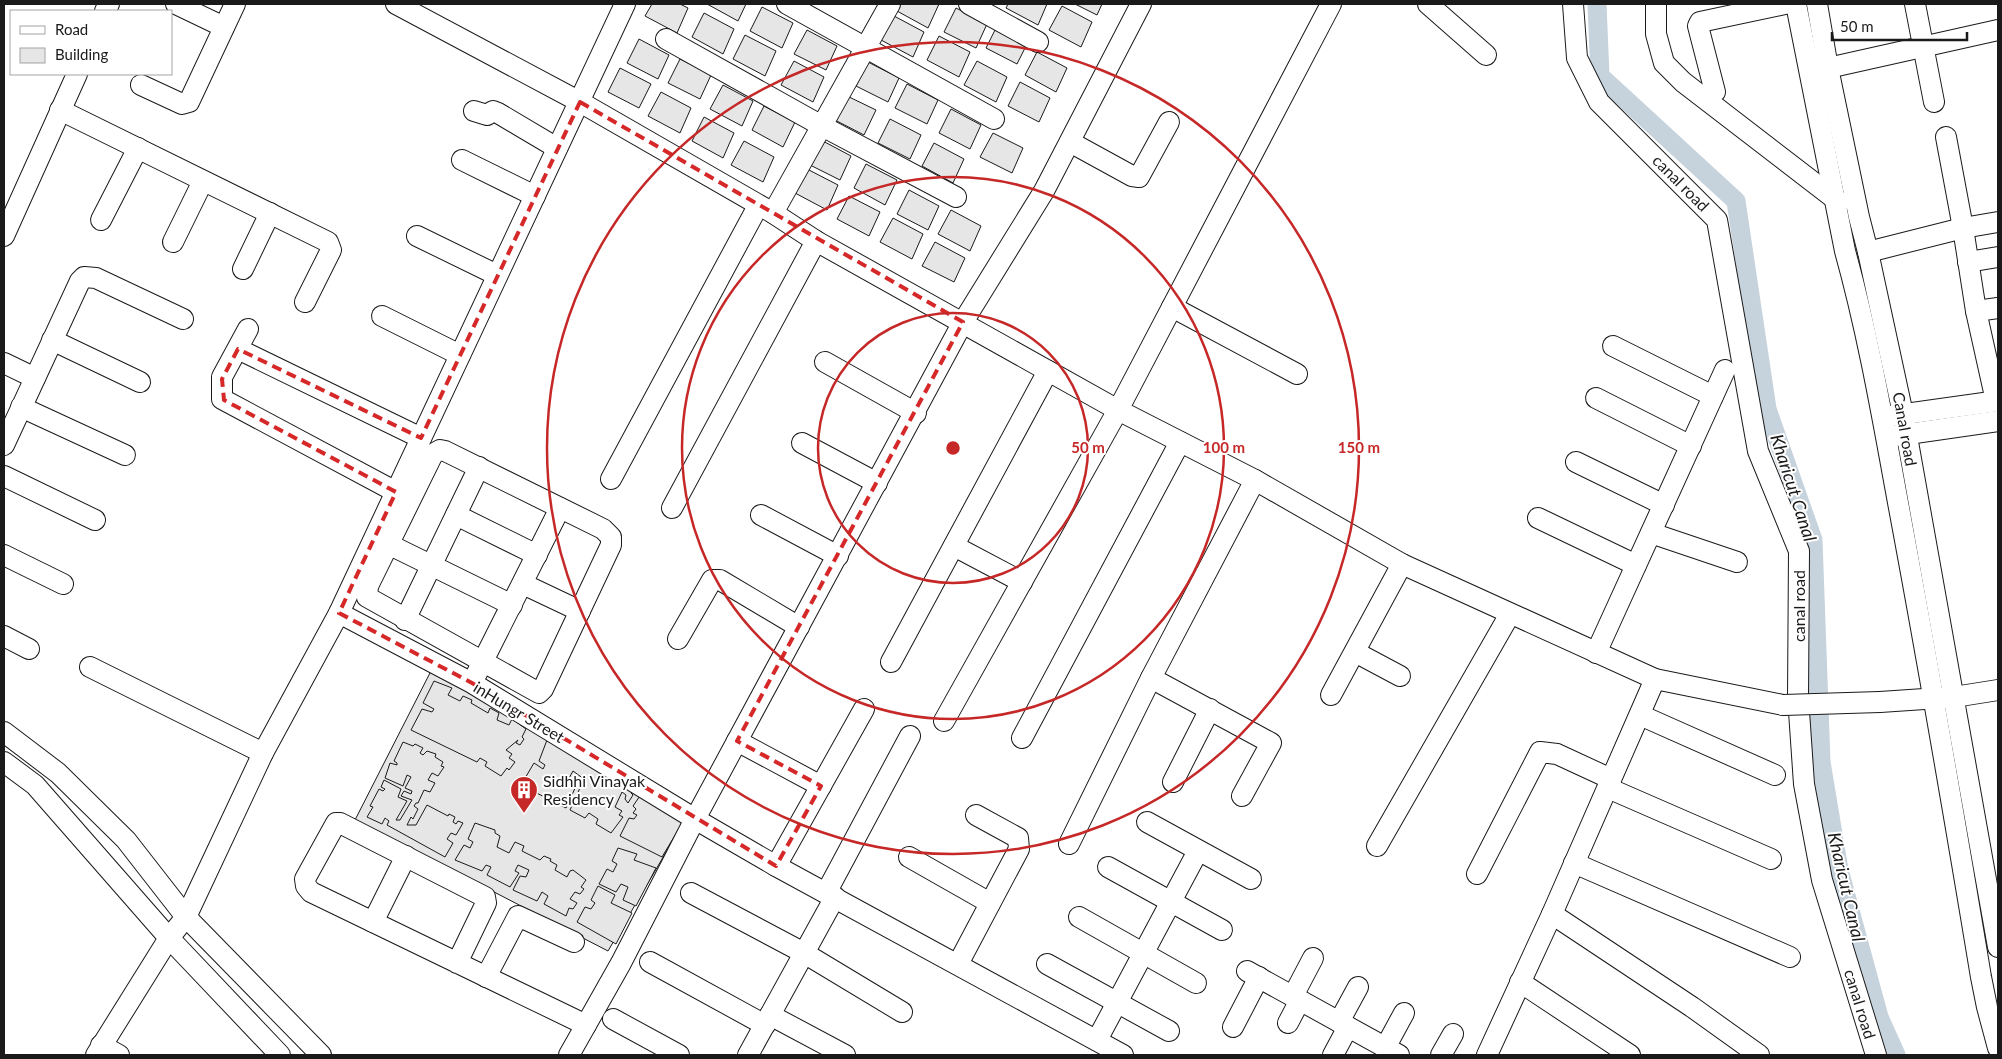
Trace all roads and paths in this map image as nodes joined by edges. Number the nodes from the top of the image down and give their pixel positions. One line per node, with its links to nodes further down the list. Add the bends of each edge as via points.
1 (176, 4): 17 (street)
2 (235, 4): 17 (street)
3 (396, 4): 28 (street)
4 (625, 4): 28 (street)
5 (787, 4): 22 (street)
6 (890, 4): 22 (street)
7 (970, 4): 20 (street)
8 (1141, 4): 36 (street)
9 (1331, 4): 60 (street)
10 (1428, 4): 23 (street)
11 (1573, 4): 224 (street, canal road, via 1577,58 1599,102 1717,220 1758,451 1799,551 1798,697 1804,784 1822,880)
12 (1656, 4): 43 (street, via 1656,34 1664,63 1683,82)
13 (1785, 4): 27 (street, via 1700,22 1698,26)
14 (1796, 4): 43 (street)
15 (1817, 4): 24 (street, Canal road)
16 (1915, 4): 21 (street)
17 (224, 27): 26 (street, via 189,102 182,104)
18 (1998, 30): 21 (street)
19 (666, 39): 34 (street)
20 (1038, 42)
21 (1924, 46): 24 (street); 29 (street)
22 (865, 49): 32 (street); 34 (street)
23 (1486, 55)
24 (1828, 68): 46 (street, Canal road)
25 (77, 75): 30 (street)
26 (141, 85)
27 (1715, 92)
28 (580, 102): 38 (street); 44 (street)
29 (1934, 102)
30 (60, 110): 37 (street); 50 (street)
31 (474, 111): 38 (street, via 486,115 492,111 498,113)
32 (994, 119)
33 (1169, 122): 36 (street, via 1139,177)
34 (822, 126): 42 (street); 44 (street)
35 (1946, 137): 49 (street)
36 (1070, 142): 65 (street, via 1044,191)
37 (138, 148): 40 (street); 47 (street)
38 (558, 148): 41 (street)
39 (462, 160): 41 (street)
40 (203, 181): 45 (street); 53 (street)
41 (534, 196): 58 (street)
42 (956, 197)
43 (1834, 198): 46 (street); 85 (street)
44 (766, 209): 52 (street); 96 (street)
45 (270, 213): 57 (street); 59 (street, via 323,238 330,246 331,250)
46 (1859, 217): 54 (street, Canal road)
47 (101, 220)
48 (1998, 222): 49 (street)
49 (1963, 228): 54 (street); 56 (street)
50 (4, 236)
51 (417, 236): 58 (street)
52 (816, 241): 65 (street); 102 (street)
53 (173, 242)
54 (1868, 252): 84 (street, Canal road)
55 (1998, 257): 56 (street)
56 (1968, 262): 62 (street)
57 (243, 269)
58 (498, 275): 70 (street)
59 (305, 302)
60 (1172, 307): 75 (street); 82 (street)
61 (1998, 308): 62 (street)
62 (1976, 311): 81 (street)
63 (382, 316): 70 (street)
64 (183, 319): 67 (street, via 96,278 84,277)
65 (963, 322): 74 (street); 83 (street)
66 (248, 329): 69 (street)
67 (52, 340): 76 (street); 77 (street)
68 (1613, 346): 78 (street)
69 (238, 349): 87 (street); 99 (street, via 222,379 222,399)
70 (460, 354): 87 (street)
71 (825, 362): 83 (street)
72 (4, 363): 76 (street)
73 (1725, 370): 78 (street)
74 (1048, 371): 82 (street); 109 (street)
75 (1298, 374)
76 (35, 378): 80 (street)
77 (140, 382)
78 (1714, 396): 91 (street)
79 (1596, 398): 91 (street)
80 (21, 407): 90 (street); 92 (street)
81 (1998, 408): 84 (street); 86 (street)
82 (1118, 410): 88 (street); 117 (street)
83 (916, 412): 98 (street)
84 (1903, 414): 85 (street); 86 (street, Canal road)
85 (1884, 427): 86 (street); 141 (street)
86 (1905, 434): 140 (street, Canal road)
87 (421, 438): 99 (street)
88 (1180, 442): 97 (street); 148 (street)
89 (802, 443): 98 (street)
90 (4, 445)
91 (1690, 446): 100 (street)
92 (125, 455)
93 (1576, 462): 100 (street)
94 (479, 468): 101 (street); 104 (street); 108 (street, via 445,451 436,451)
95 (4, 476): 106 (street)
96 (611, 480)
97 (1255, 480): 114 (street); 135 (street)
98 (877, 483): 112 (street)
99 (396, 492): 122 (street)
100 (1664, 505): 107 (street)
101 (560, 508): 111 (street); 121 (street, via 611,537 611,545)
102 (672, 508)
103 (761, 514): 112 (street)
104 (456, 515): 111 (street); 116 (street)
105 (1538, 518): 115 (street)
106 (94, 520)
107 (1651, 533): 113 (street); 115 (street)
108 (388, 544): 116 (street); 124 (street, via 368,586 367,597)
109 (954, 546): 117 (street); 131 (street)
110 (4, 555): 118 (street)
111 (537, 555): 119 (street)
112 (838, 556): 125 (street)
113 (1737, 562)
114 (1402, 564): 123 (street); 129 (street)
115 (1636, 565): 130 (street)
116 (432, 566): 120 (street); 124 (street)
117 (1022, 582): 145 (street)
118 (63, 584)
119 (523, 584): 120 (street); 121 (street)
120 (512, 606): 132 (street)
121 (580, 611): 132 (street, via 539,693)
122 (339, 613): 137 (street, inHungr Street); 150 (street)
123 (1510, 614): 130 (street); 161 (street)
124 (405, 620): 132 (street)
125 (799, 627): 127 (street, via 720,580 712,580); 149 (street)
126 (4, 636): 128 (street)
127 (678, 639)
128 (29, 649)
129 (1355, 652): 134 (street); 139 (street)
130 (1596, 653): 136 (street)
131 (891, 662)
132 (483, 663): 137 (street)
133 (90, 667): 150 (street)
134 (1400, 676)
135 (1151, 678): 143 (street); 160 (street)
136 (1656, 679): 141 (street, bridge, via 1783,705); 144 (street)
137 (472, 683): 158 (street, inHungr Street)
138 (1998, 690): 140 (street)
139 (1331, 695)
140 (1954, 697): 141 (street); 181 (street, Canal road)
141 (1934, 698): 208 (street, via 1983,985)
142 (864, 709): 155 (street)
143 (1210, 709): 153 (street); 156 (street, via 1271,743)
144 (1640, 715): 152 (street); 154 (street)
145 (944, 721)
146 (4, 732): 177 (street, via 58,773 126,840)
147 (910, 736): 172 (street)
148 (1022, 738)
149 (737, 742): 155 (street); 158 (street)
150 (263, 753): 177 (street)
151 (4, 762): 180 (street, via 34,785)
152 (1775, 775)
153 (1173, 782)
154 (1609, 783): 165 (street); 166 (street); 169 (street, via 1557,754 1540,752)
155 (821, 786): 167 (street)
156 (1242, 796)
157 (976, 814): 174 (street, via 1018,838 1019,849)
158 (695, 819): 167 (street, inHungr Street); 203 (street)
159 (1147, 822): 162 (street)
160 (1069, 844)
161 (1377, 846)
162 (1198, 851): 170 (street); 173 (street)
163 (406, 856): 178 (street); 178 (street, via 340,823 336,824 305,879 311,892); 188 (street, via 482,894 486,900)
164 (909, 857): 174 (street)
165 (1771, 859)
166 (1574, 863): 175 (street); 185 (street)
167 (776, 866): 172 (street, inHungr Street)
168 (1108, 866): 173 (street)
169 (1477, 874)
170 (1251, 880)
171 (691, 893): 183 (street)
172 (830, 895): 183 (street); 189 (street, inHungr Street)
173 (1171, 901): 179 (street); 184 (street)
174 (990, 904): 189 (street)
175 (1552, 914): 192 (street); 223 (street, via 1692,1006)
176 (1079, 916): 184 (street)
177 (186, 917): 180 (street); 213 (street)
178 (373, 922): 188 (street)
179 (1222, 930)
180 (169, 938): 209 (street); 212 (street)
181 (1998, 940)
182 (574, 942): 191 (street, via 518,916)
183 (804, 953): 197 (street); 200 (street)
184 (1144, 953): 193 (street); 196 (street)
185 (1790, 957)
186 (1313, 958): 195 (street)
187 (650, 962): 200 (street)
188 (457, 963): 191 (street)
189 (958, 964): 207 (street, inHungr Street)
190 (1047, 964): 196 (street)
191 (486, 977): 203 (street)
192 (1520, 982): 221 (street); 222 (street)
193 (1196, 983)
194 (1358, 987): 202 (street)
195 (1296, 998): 201 (street); 202 (street); 204 (street, via 1253,974)
196 (1118, 1002): 205 (street); 207 (street)
197 (902, 1012)
198 (1404, 1014): 210 (street)
199 (613, 1019): 215 (street)
200 (768, 1020): 216 (street); 217 (street)
201 (1288, 1023)
202 (1344, 1024): 210 (street); 219 (street)
203 (586, 1025): 214 (street)
204 (1233, 1027)
205 (1169, 1031)
206 (1452, 1034): 220 (street)
207 (1097, 1040): 218 (street, inHungr Street)
208 (1998, 1048)
209 (98, 1050): 211 (street)
210 (1392, 1051)
211 (119, 1055)
212 (280, 1055)
213 (321, 1055)
214 (569, 1055)
215 (679, 1055)
216 (748, 1055)
217 (845, 1055)
218 (1123, 1055)
219 (1333, 1055)
220 (1441, 1055)
221 (1487, 1055)
222 (1630, 1055)
223 (1759, 1055)
224 (1876, 1055)

